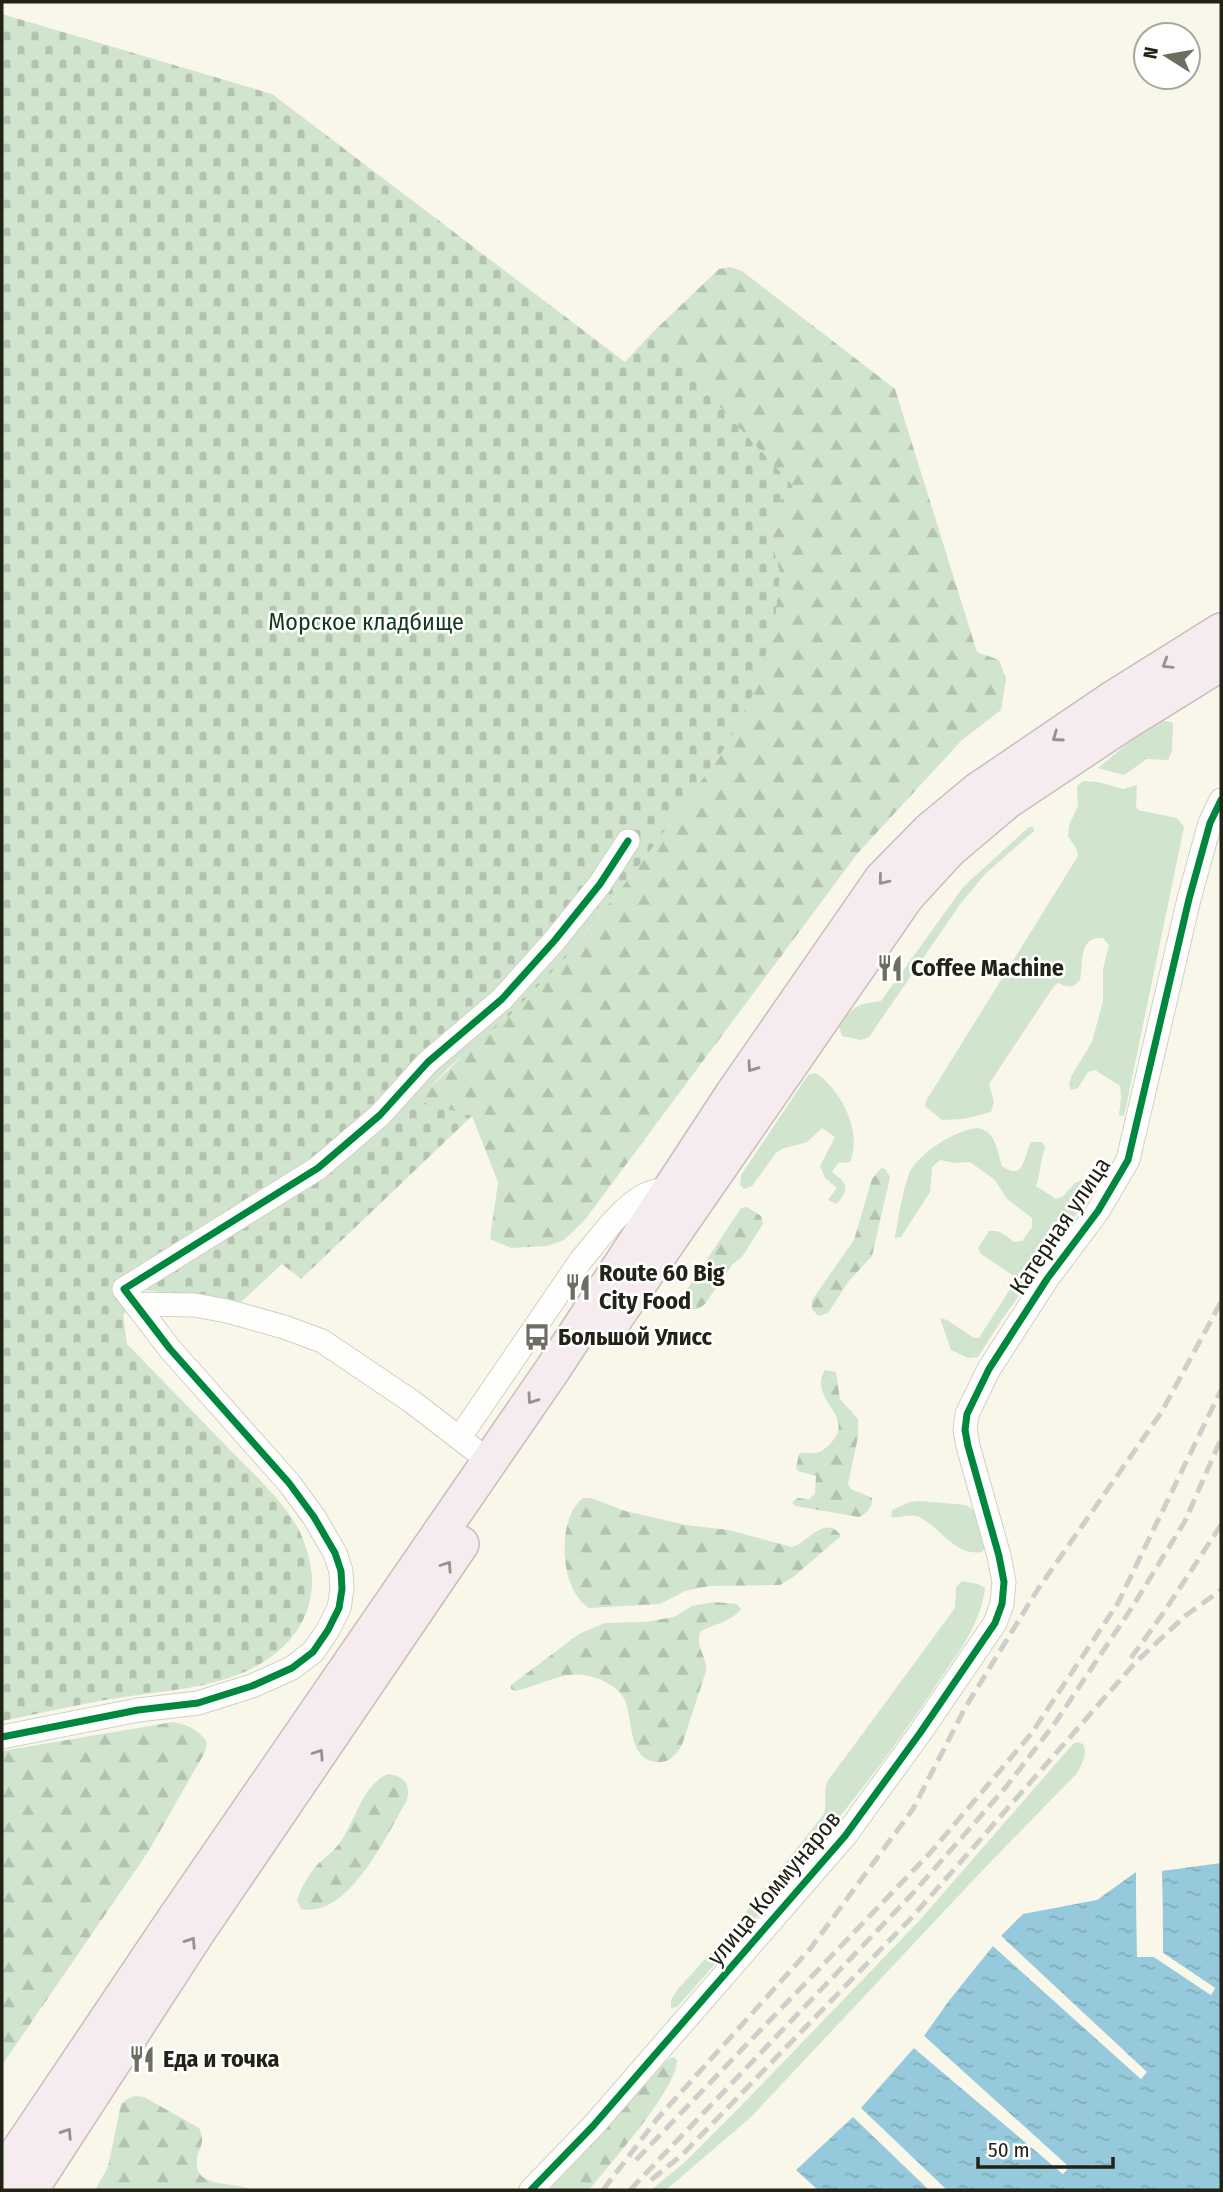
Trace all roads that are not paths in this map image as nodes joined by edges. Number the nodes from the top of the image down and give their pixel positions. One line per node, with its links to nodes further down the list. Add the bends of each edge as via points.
1 (1221, 631): 3 (highway, one-way to 3)
2 (1221, 663): 3 (highway)
3 (1117, 711): 6 (highway, one-way to 6, via 976,791 882,880); 13 (highway, one-way to 3, via 196,1934 906,897 950,849)
4 (1221, 800): 10 (street, Катерная улица, via 1189,899 1128,1160 1098,1211 1008,1338 967,1414 968,1446)
5 (628, 841): 7 (street, via 600,884 502,999 428,1062 380,1115 318,1168 124,1289)
6 (672, 1187): 8 (street, via 646,1194 597,1242); 9 (highway, one-way to 9)
7 (137, 1304): 8 (street, via 226,1311 322,1341); 11 (street, via 314,1517 341,1571 339,1608 313,1652 292,1668 253,1686 198,1703)
8 (460, 1437): 9 (street)
9 (489, 1461): 12 (highway)
10 (1003, 1583): 14 (street, улица Коммунаров, via 995,1623 845,1836 593,2126)
11 (2, 1737)
12 (2, 2176)
13 (30, 2190)
14 (531, 2190)

